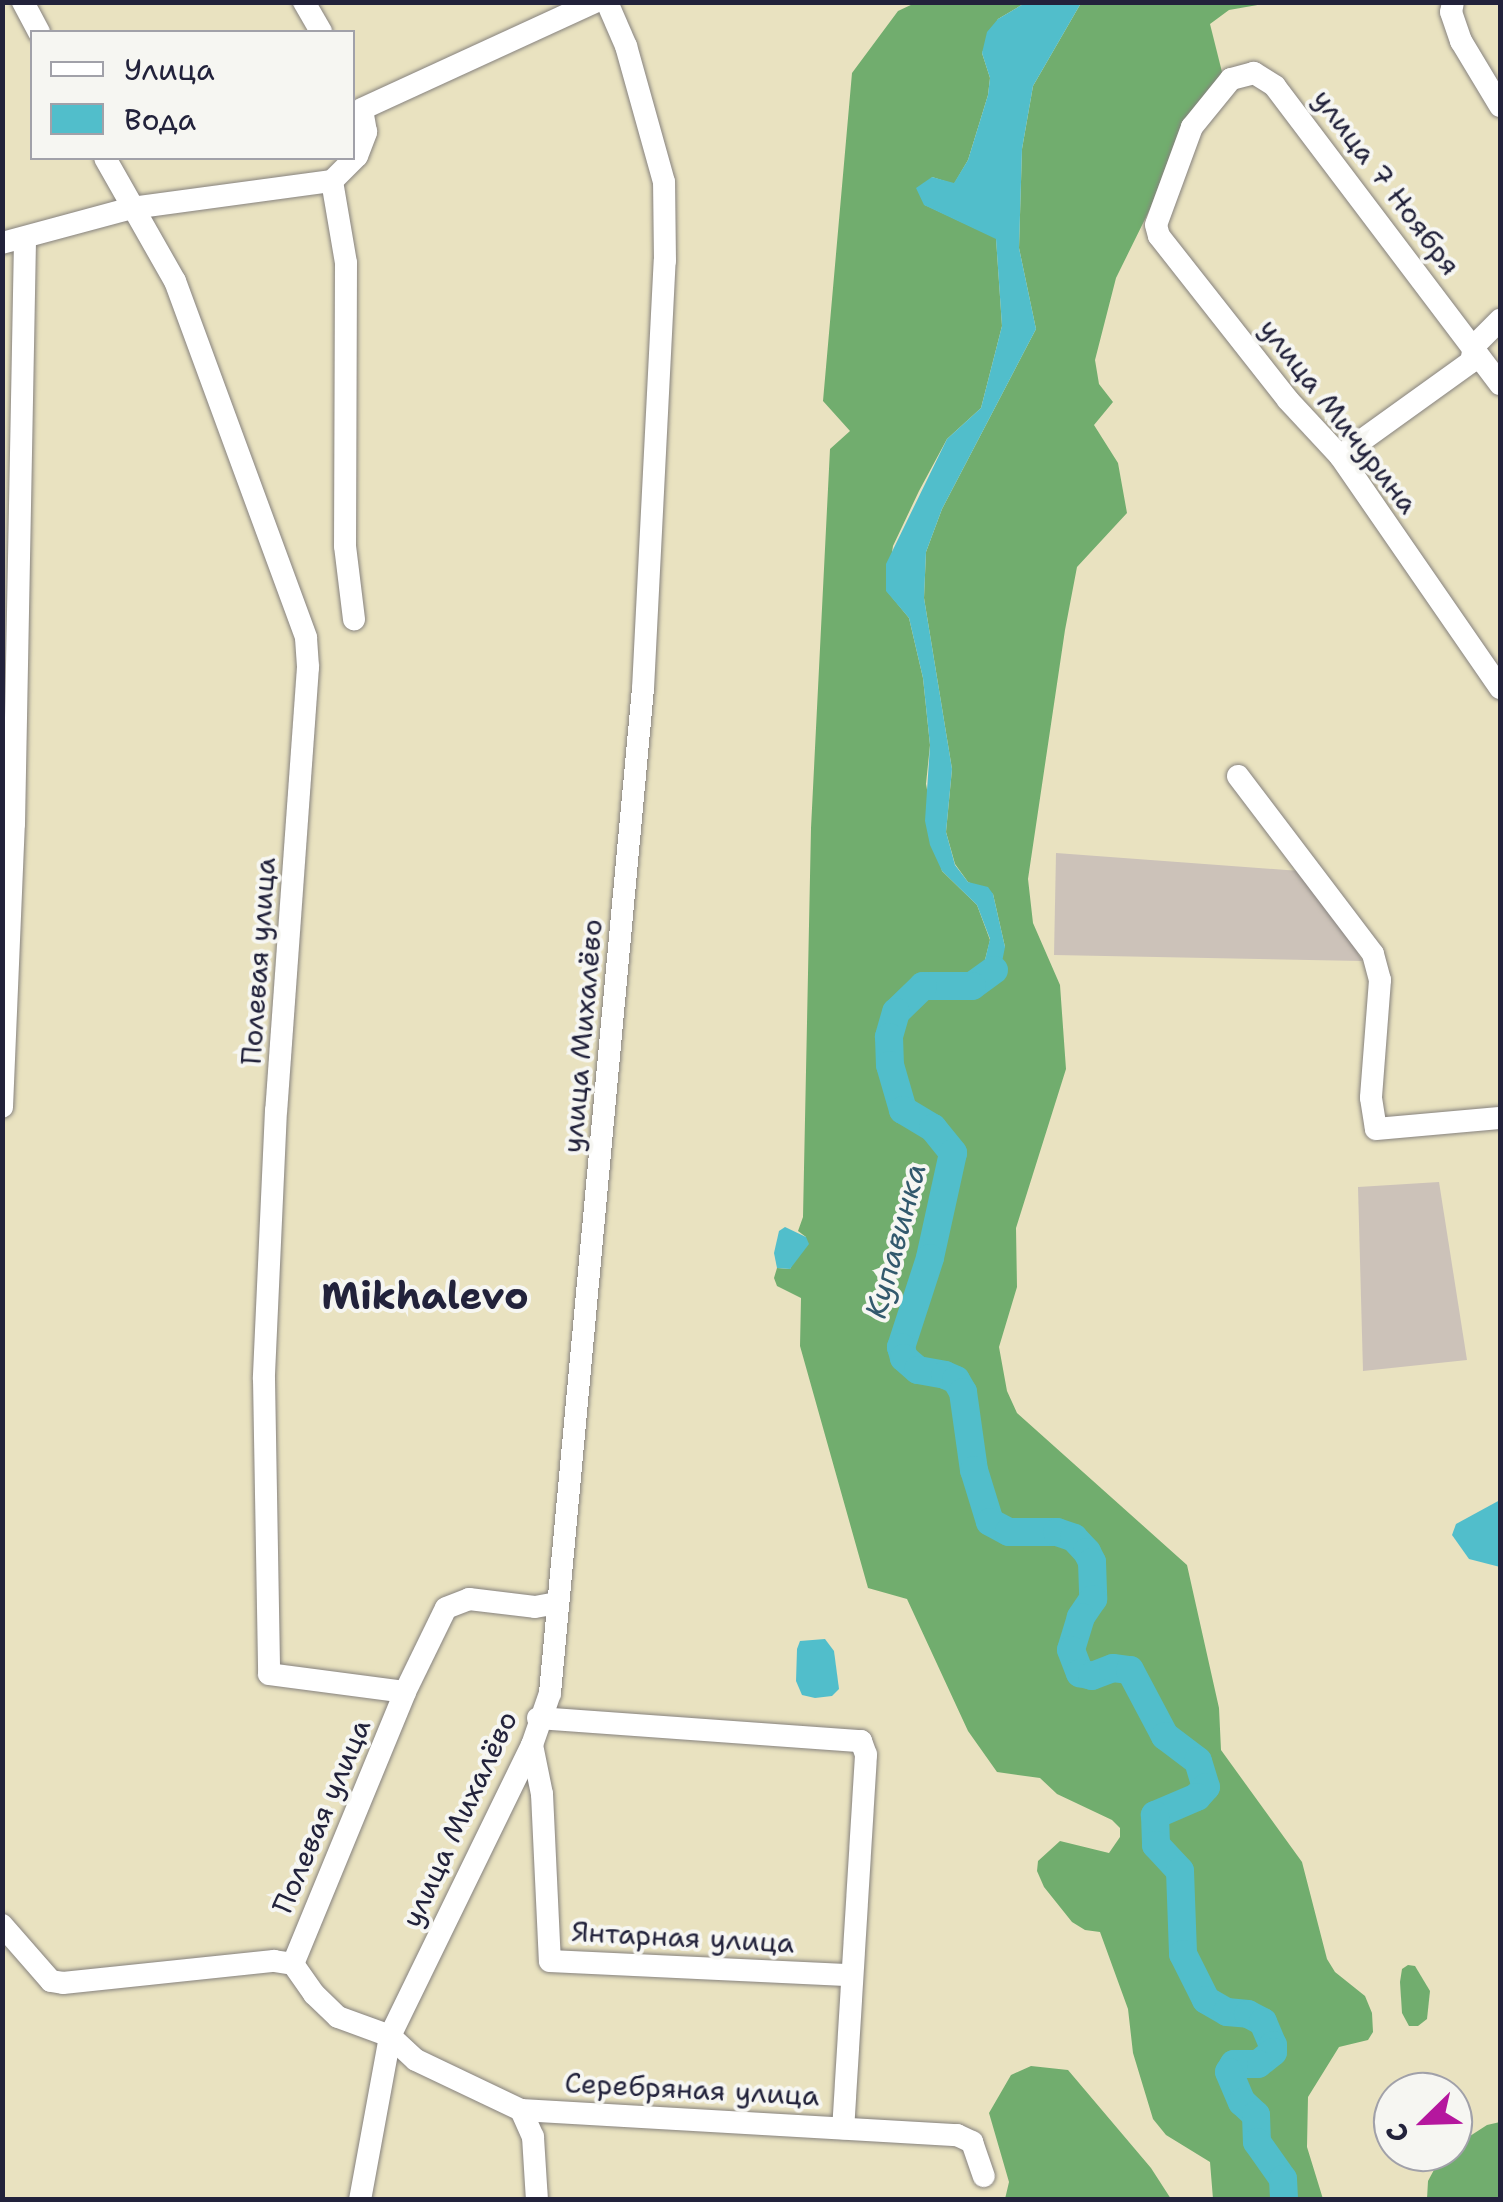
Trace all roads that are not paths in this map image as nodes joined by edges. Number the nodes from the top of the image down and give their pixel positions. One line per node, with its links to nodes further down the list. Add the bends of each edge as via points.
1 (23, 2): 5 (street)
2 (304, 2): 6 (street)
3 (1453, 2): 9 (street, via 1461,41)
4 (611, 5): 8 (street); 25 (street, улица Михалёво, via 664,182 665,261 644,689)
5 (38, 30)
6 (320, 30)
7 (1254, 73): 17 (street, улица 7 Ноября, via 1275,86 1313,133); 19 (street, улица Мичурина, via 1230,79 1192,126 1160,212 1158,236)
8 (358, 100): 10 (street, via 366,132)
9 (1500, 106)
10 (355, 158)
11 (106, 160): 14 (street, Полевая улица)
12 (353, 160): 13 (street)
13 (332, 181): 14 (street); 20 (street, via 346,263 344,530)
14 (132, 208): 15 (street); 26 (street, Полевая улица, via 176,280 301,625 308,667 264,1379 269,1674)
15 (14, 242): 23 (street, via 14,804)
16 (1500, 320): 17 (street)
17 (1474, 346): 18 (street, улица 7 Ноября); 19 (street, via 1471,362)
18 (1500, 384)
19 (1340, 456): 21 (street, улица Мичурина)
20 (354, 619)
21 (1500, 688)
22 (1238, 776): 24 (street, via 1373,954 1380,980 1371,1098 1376,1130)
23 (2, 1107)
24 (1500, 1118)
25 (557, 1603): 26 (street, Полевая улица, via 469,1600 446,1608); 27 (street, улица Михалёво, via 550,1693)
26 (405, 1692): 30 (street, Полевая улица)
27 (538, 1718): 28 (street, улица Михалёво); 31 (street, via 861,1741 866,1755)
28 (532, 1745): 31 (street, Янтарная улица, via 542,1794 550,1961); 32 (street, улица Михалёво)
29 (2, 1926): 30 (street, via 51,1981 274,1960)
30 (292, 1964): 32 (street, Серебряная улица, via 338,2017)
31 (851, 1975): 34 (street)
32 (390, 2036): 33 (street, Серебряная улица, via 416,2060); 36 (street, улица Михалёво)
33 (521, 2110): 34 (street, Серебряная улица); 37 (street, via 532,2136)
34 (843, 2128): 35 (street, Серебряная улица, via 957,2135 972,2142)
35 (984, 2176)
36 (360, 2200)
37 (537, 2200)

